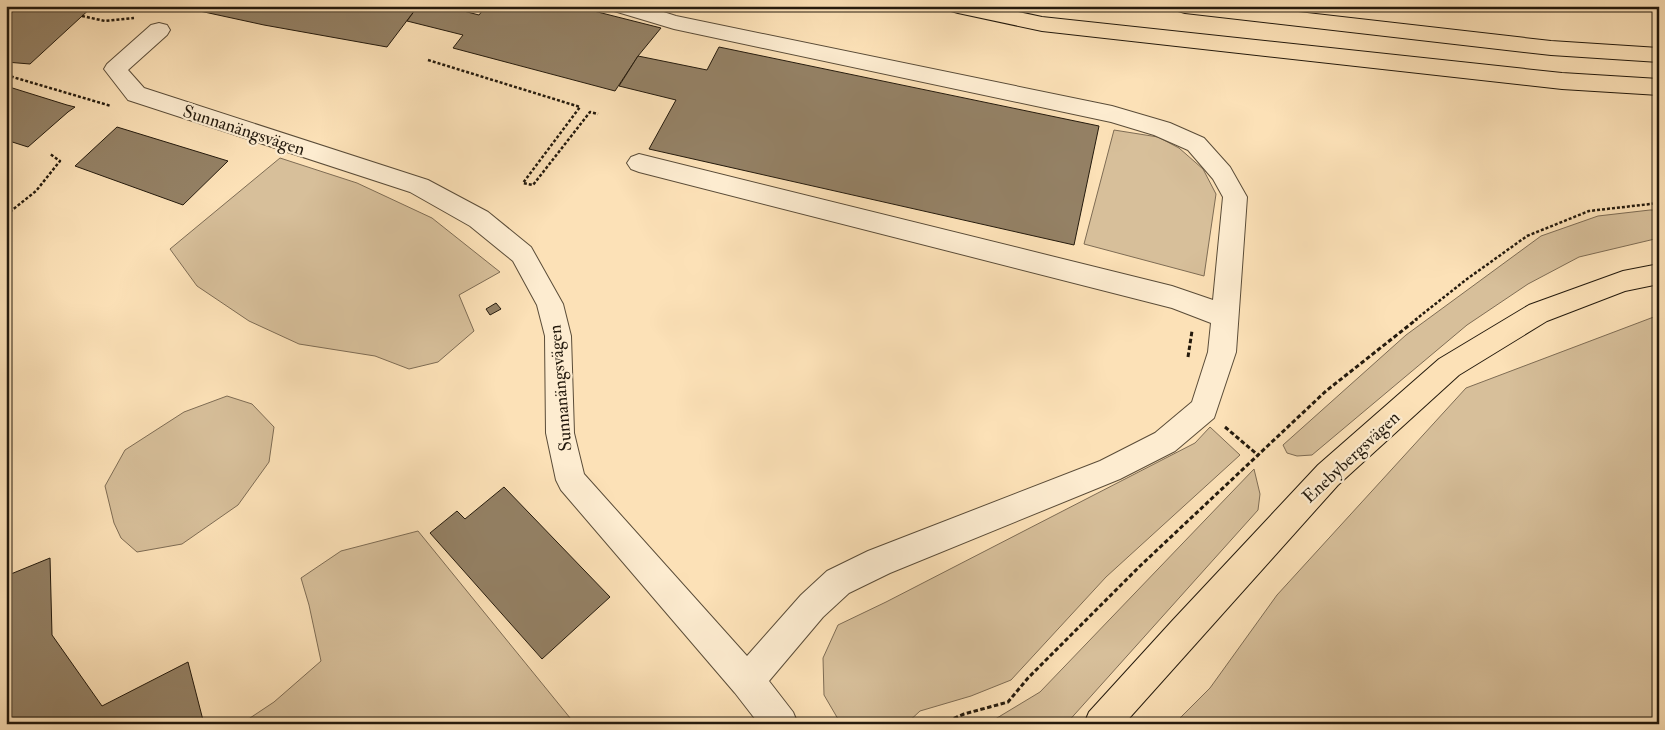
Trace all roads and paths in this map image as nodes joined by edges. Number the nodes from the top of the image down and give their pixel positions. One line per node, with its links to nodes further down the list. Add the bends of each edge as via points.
1 (621, 6): 18 (street, via 674,22 1112,114 1162,129 1196,144 1222,173 1235,197)
2 (958, 6): 9 (main road, via 1042,24 1562,81)
3 (1185, 6): 6 (main road, via 1551,48)
4 (82, 16): 5 (path)
5 (149, 24): 22 (street, Sunnanängsvägen, via 115,68 136,94 419,186 480,219 522,254 550,304 558,336 560,433 571,480)
6 (1659, 55)
7 (428, 60): 11 (path, via 580,107 523,183 533,186 590,112)
8 (6, 75): 10 (path)
9 (1659, 87)
10 (119, 108)
11 (598, 114)
12 (50, 154): 15 (path, via 60,161 36,191)
13 (639, 163): 17 (street)
14 (1659, 203): 21 (path, via 1589,211 1527,236 1326,390)
15 (6, 216)
16 (1659, 274): 25 (main road, Enebybergsvägen, via 1624,281 1538,313 1449,367 1328,475)
17 (1196, 304): 18 (street); 19 (path)
18 (1225, 317): 20 (street, via 1222,352)
19 (1188, 360)
20 (1204, 409): 21 (path); 22 (street, via 1165,442 1110,470 879,562 838,582 812,606)
21 (1259, 456): 24 (path, via 1140,566 1008,702)
22 (747, 681): 23 (street, Sunnanängsvägen)
23 (781, 724)
24 (940, 724)
25 (1101, 724)

